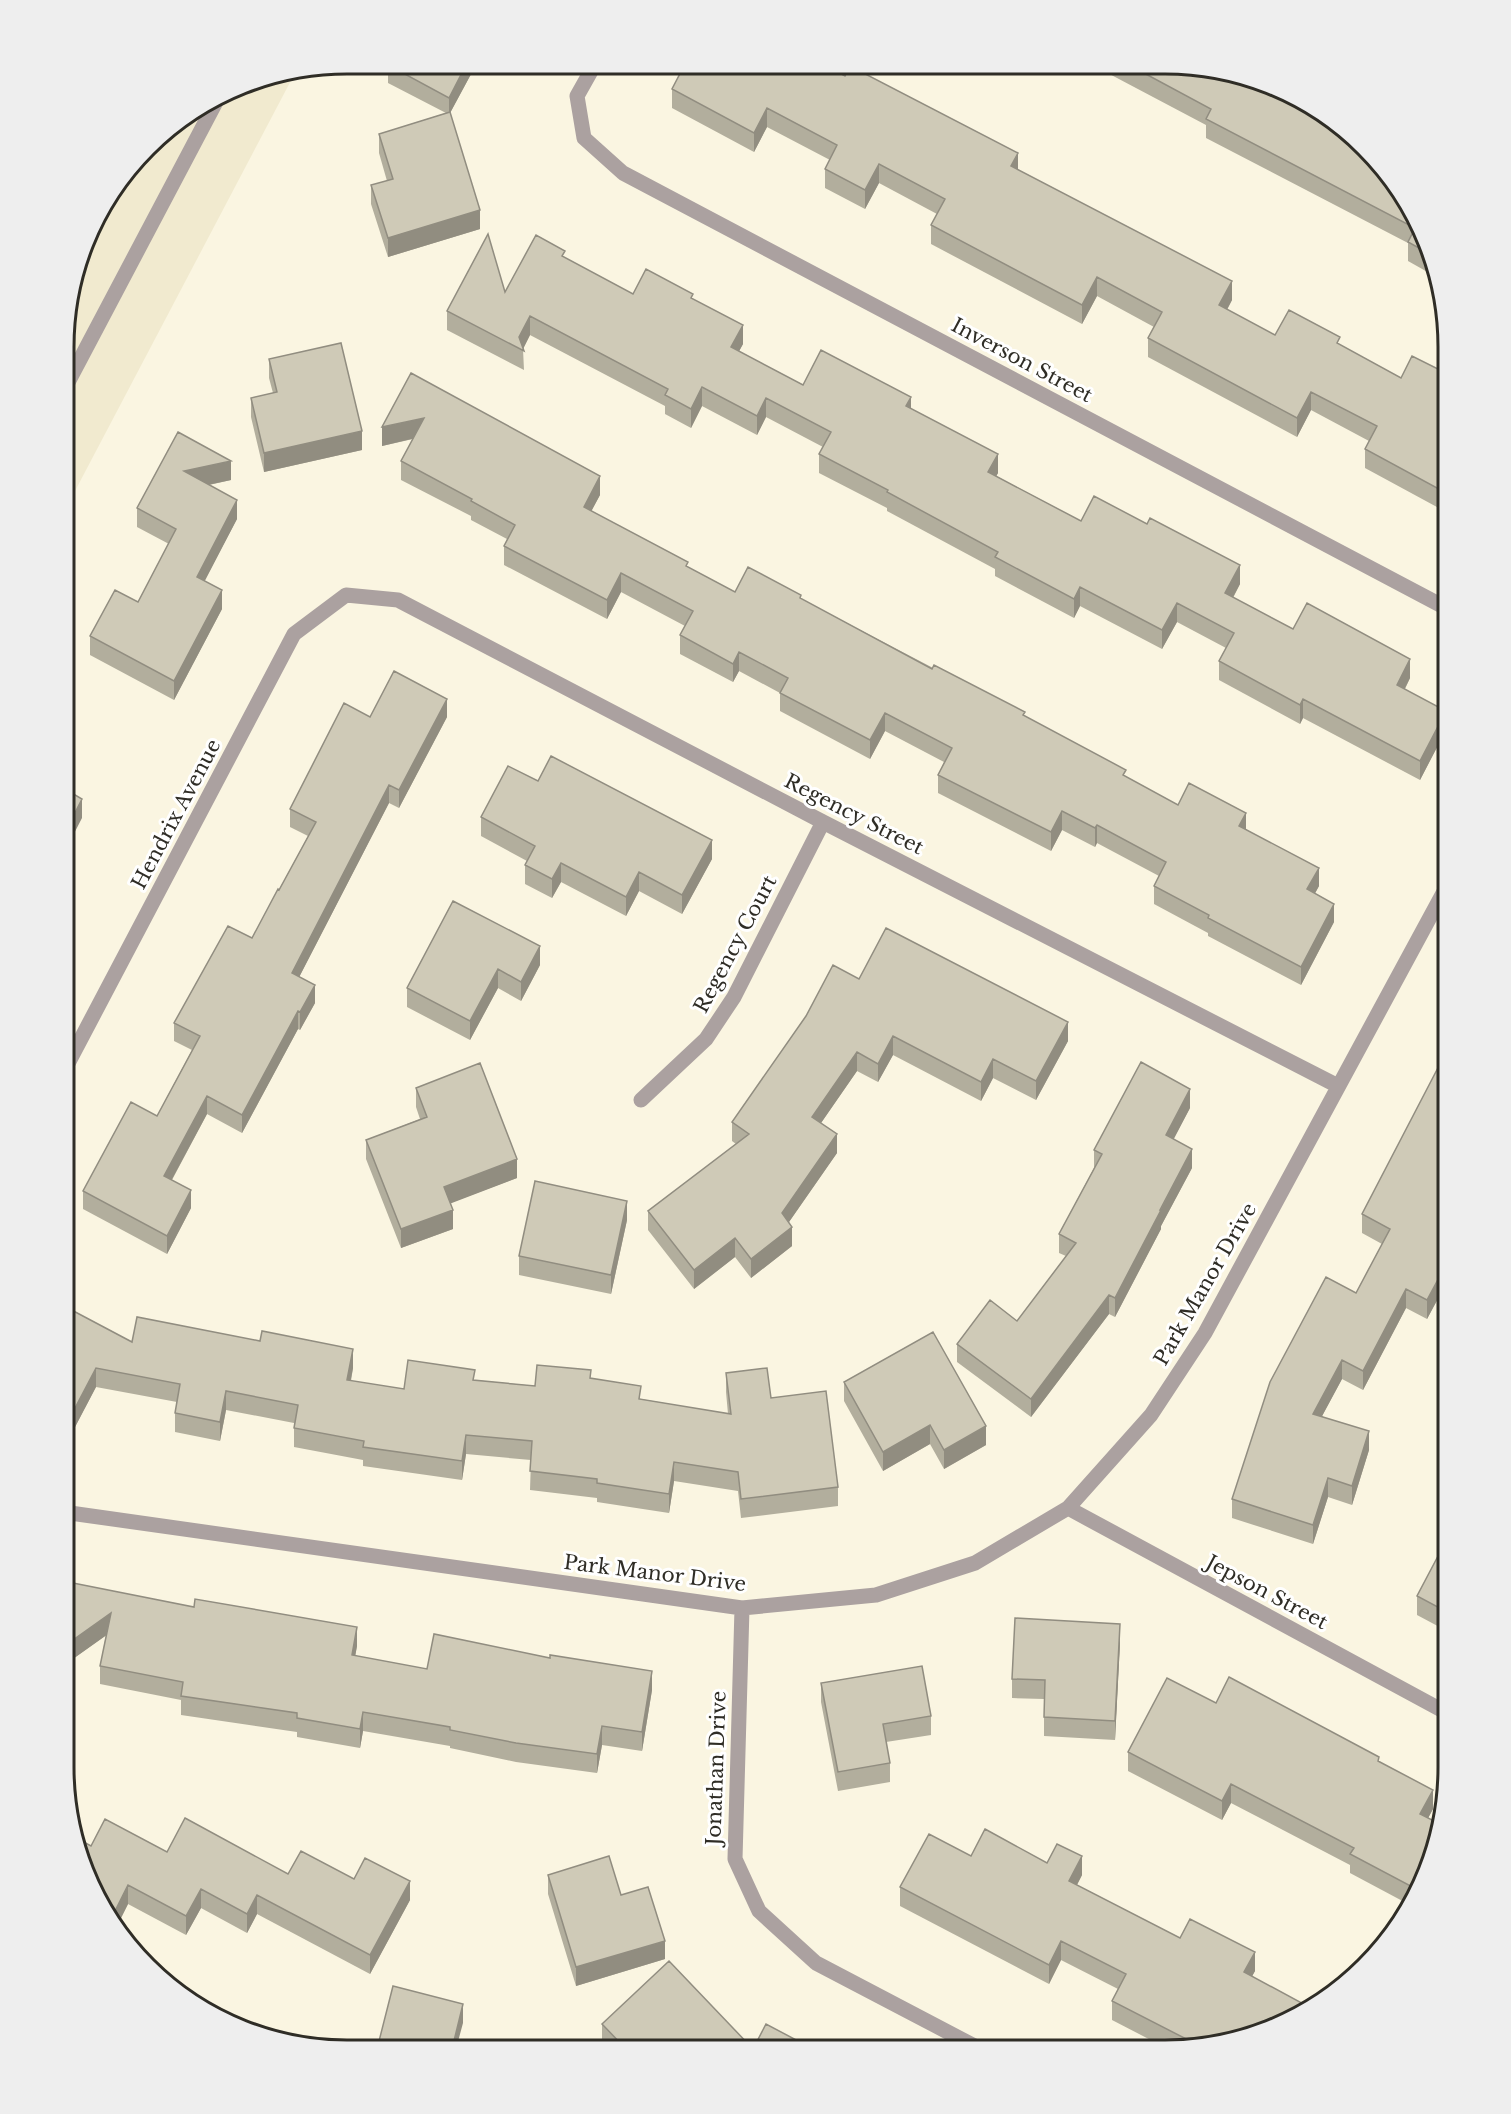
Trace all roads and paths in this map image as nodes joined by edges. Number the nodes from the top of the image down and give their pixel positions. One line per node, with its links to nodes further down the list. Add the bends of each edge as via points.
1 (589, 74): 5 (street, Inverson Street, via 577,96 584,138 623,173)
2 (212, 109): 3 (street)
3 (74, 371)
4 (346, 595): 6 (street, Regency Street, via 398,600); 8 (street, Hendrix Avenue, via 294,634)
5 (1438, 604)
6 (823, 822): 9 (street, Regency Street); 10 (street, Regency Court, via 734,997 706,1039)
7 (1438, 902): 9 (street, Park Manor Drive)
8 (74, 1052)
9 (1338, 1086): 11 (street, Park Manor Drive, via 1206,1333 1151,1414)
10 (641, 1100)
11 (1068, 1508): 13 (street, Park Manor Drive, via 975,1563 876,1594); 14 (street, Jepson Street)
12 (74, 1514): 13 (street, Park Manor Drive)
13 (742, 1608): 15 (street, Jonathan Drive, via 735,1859 759,1911 816,1963)
14 (1438, 1708)
15 (965, 2041)

